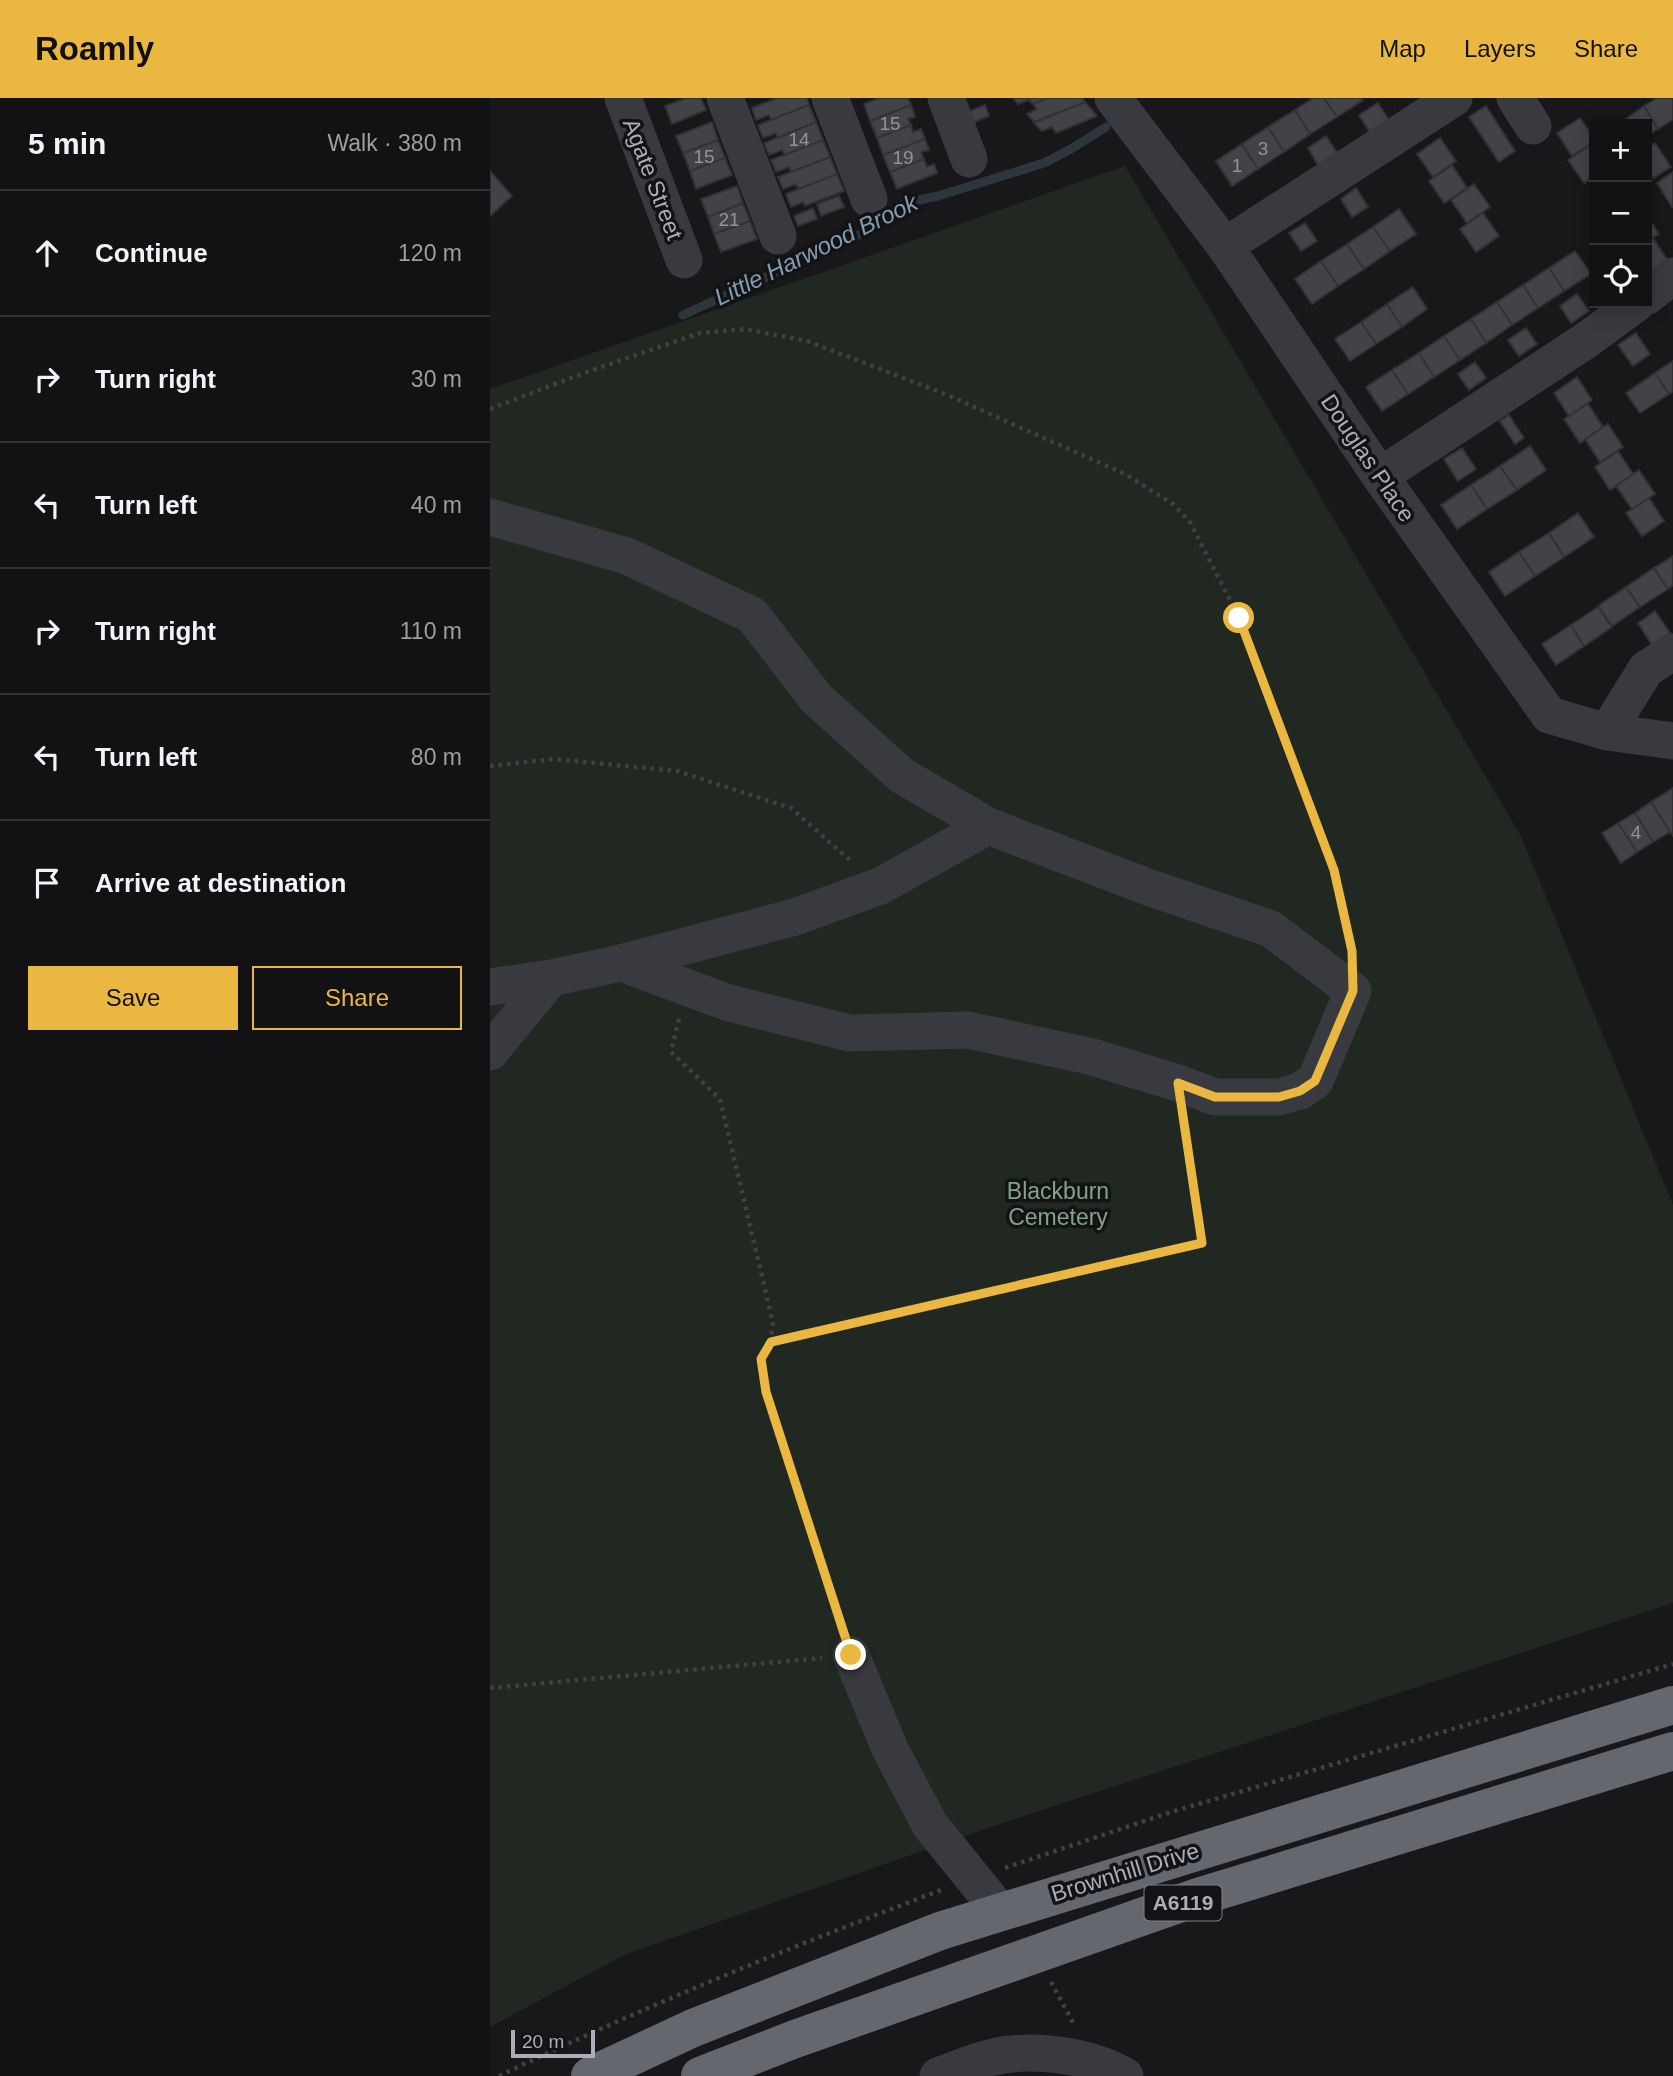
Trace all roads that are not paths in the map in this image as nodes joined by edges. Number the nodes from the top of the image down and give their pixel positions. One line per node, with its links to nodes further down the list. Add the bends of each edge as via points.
1 (623, 98): 11 (street, Agate Street)
2 (725, 98): 9 (street)
3 (830, 98): 8 (street)
4 (946, 98): 7 (street)
5 (1113, 98): 10 (street, Douglas Place)
6 (1454, 98): 10 (street)
7 (969, 159)
8 (869, 199)
9 (778, 236)
10 (1225, 246): 15 (street, Douglas Place)
11 (684, 260)
12 (1673, 276): 13 (street)
13 (1652, 292)
14 (1630, 308): 15 (street)
15 (1380, 476): 18 (street, Douglas Place, via 1549,715)
16 (490, 517): 20 (street, via 627,556 752,615 816,698 901,775)
17 (1673, 652): 18 (street, via 1646,669)
18 (1607, 732): 19 (street, Douglas Place)
19 (1673, 741)
20 (988, 826): 21 (street, via 880,886 795,916); 21 (street, via 1271,929 1353,991 1315,1081 1279,1097 1215,1097 1089,1056 968,1030 849,1033 729,1003)
21 (621, 963): 22 (street)
22 (551, 978): 23 (street); 24 (street)
23 (490, 987)
24 (490, 1052)
25 (851, 1655): 28 (street, via 890,1749 929,1825)
26 (1673, 1705): 28 (highway, Brownhill Drive / A6119)
27 (1673, 1752): 31 (highway, Brownhill Drive / A6119, via 1198,1897)
28 (999, 1910): 30 (highway, Brownhill Drive / A6119, via 693,2028)
29 (1124, 2075): 32 (street, via 1055,2053 990,2057)
30 (590, 2076)
31 (700, 2076)
32 (938, 2076)

